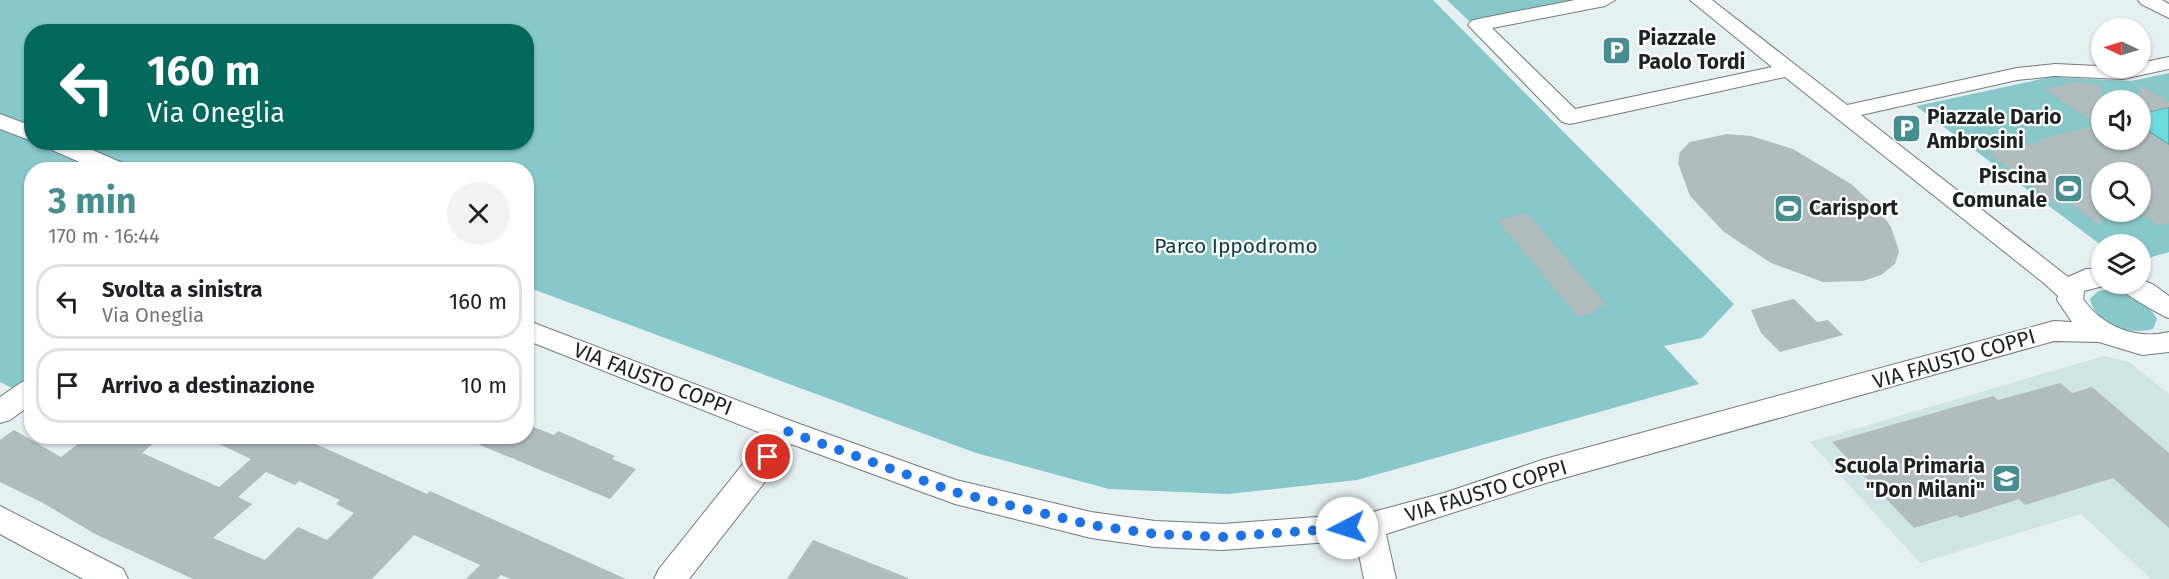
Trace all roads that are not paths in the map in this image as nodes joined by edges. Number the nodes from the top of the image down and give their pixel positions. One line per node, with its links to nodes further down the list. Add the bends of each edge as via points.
1 (1605, 0): 6 (street, via 1478,25 1570,117)
2 (1700, 0): 6 (street)
3 (2148, 0): 4 (street)
4 (2169, 12)
5 (2169, 63): 7 (street, via 2123,73 2055,70 2017,74)
6 (1788, 70): 7 (street)
7 (1844, 112): 12 (street, via 2021,254)
8 (0, 121): 9 (street)
9 (24, 131)
10 (72, 150): 11 (street)
11 (100, 162)
12 (2083, 289): 15 (street); 17 (street)
13 (2151, 292): 14 (street)
14 (2169, 309)
15 (2054, 331): 17 (street, VIA FAUSTO COPPI); 23 (street, VIA FAUSTO COPPI, via 1545,471)
16 (534, 332): 21 (street, VIA FAUSTO COPPI)
17 (2104, 332): 18 (street, via 2138,344)
18 (2168, 343)
19 (24, 395): 20 (street)
20 (0, 412)
21 (784, 430): 23 (street, VIA FAUSTO COPPI, via 955,492 1091,525 1155,534 1222,537); 25 (street, via 768,457)
22 (0, 519): 24 (street)
23 (1369, 526): 26 (street)
24 (111, 579)
25 (670, 579)
26 (1380, 579)

